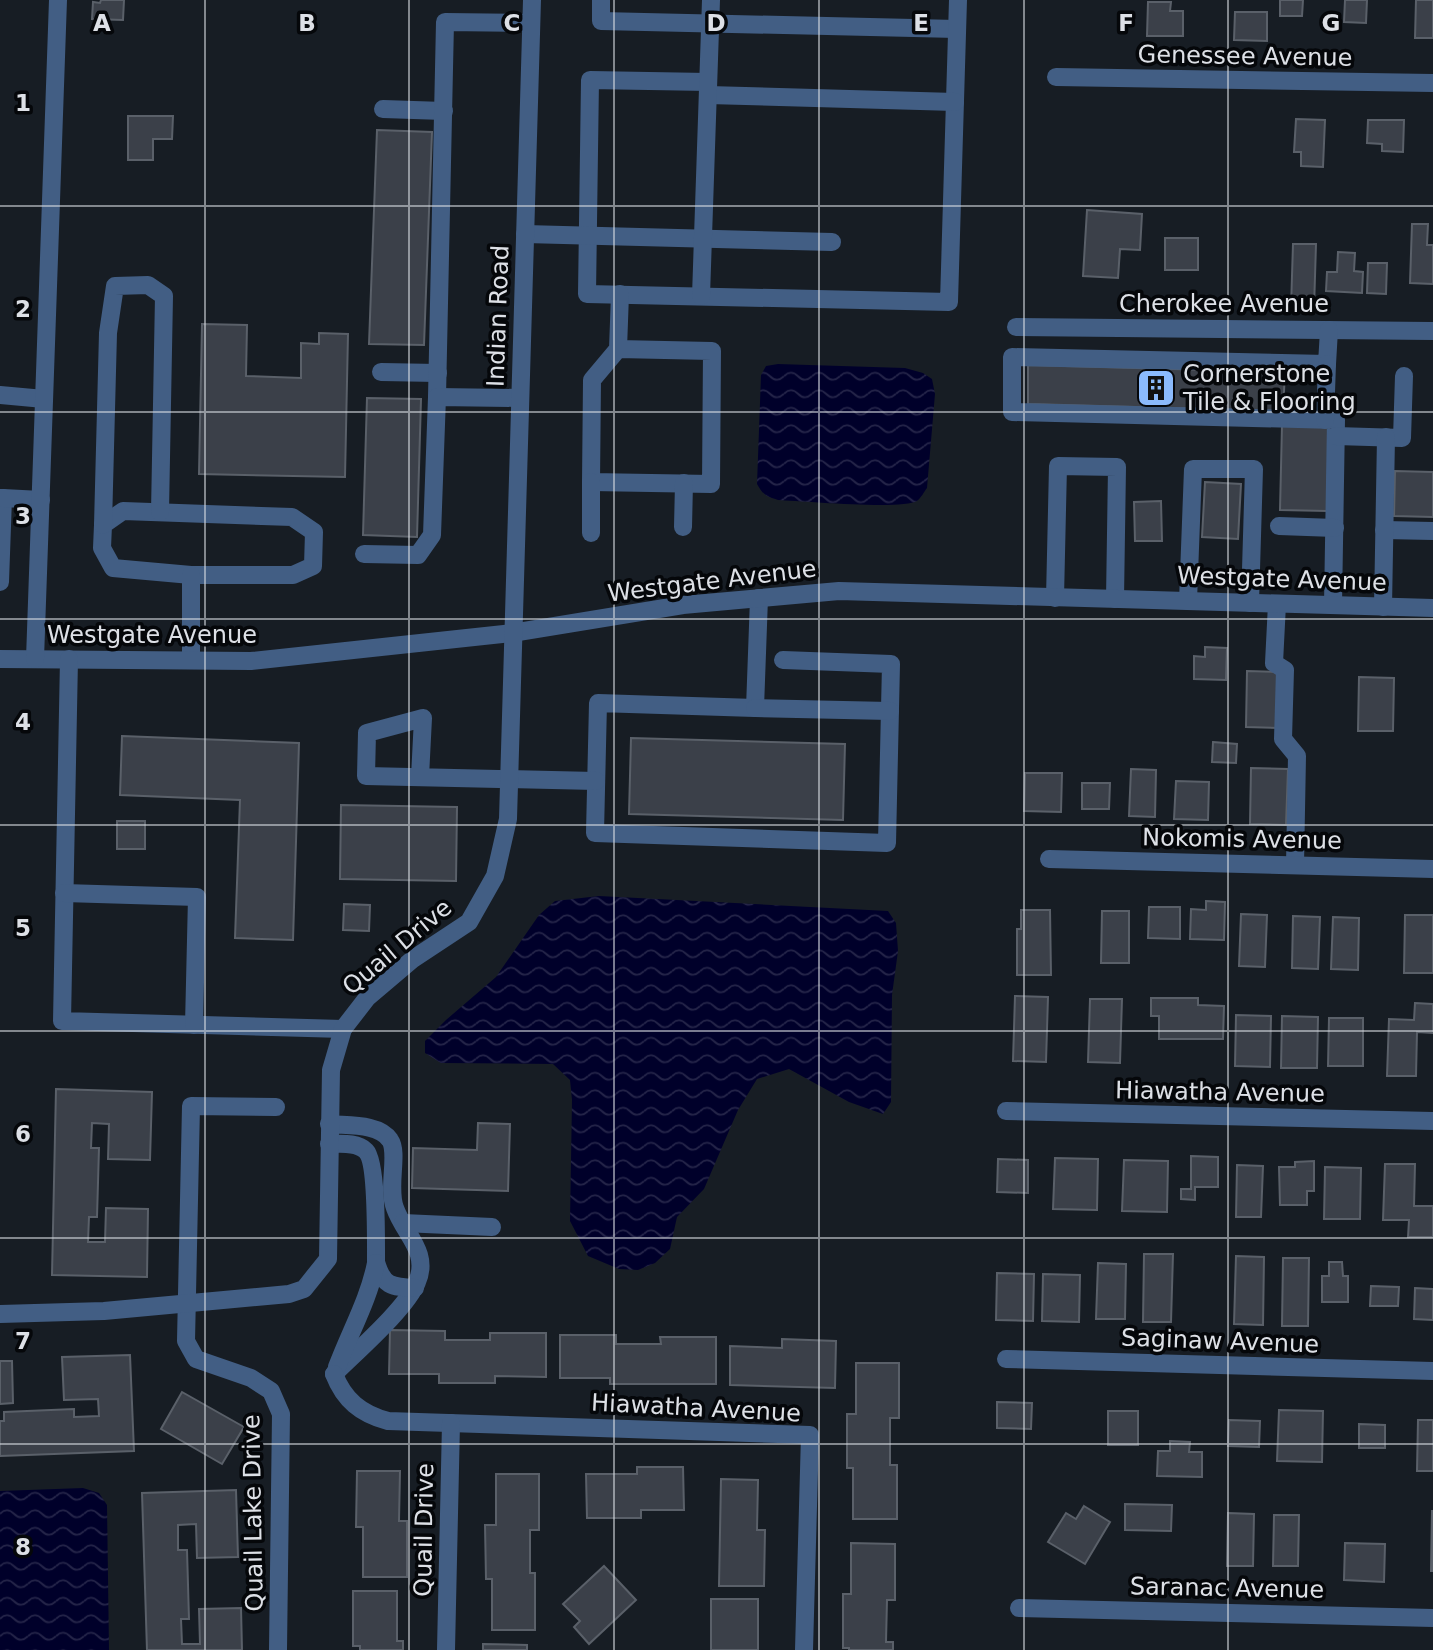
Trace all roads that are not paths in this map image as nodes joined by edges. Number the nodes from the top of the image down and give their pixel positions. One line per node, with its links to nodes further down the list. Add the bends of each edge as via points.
1 (58, 0): 32 (street)
2 (532, 0): 6 (street, Indian Road)
3 (601, 0): 7 (street, via 601,21)
4 (711, 0): 7 (street)
5 (958, 0): 8 (street)
6 (531, 23): 14 (street, via 445,22); 15 (street, Indian Road)
7 (709, 23): 8 (street); 11 (street)
8 (957, 29): 12 (street)
9 (1056, 77): 10 (street, Genessee Avenue)
10 (1433, 83)
11 (708, 89): 12 (street); 16 (street, via 590,80); 17 (street)
12 (955, 102): 20 (street, via 949,302)
13 (383, 109): 14 (street)
14 (444, 111): 27 (street)
15 (525, 234): 16 (street); 31 (street, Indian Road)
16 (588, 236): 17 (street); 19 (street, via 587,294)
17 (703, 239): 18 (street); 20 (street)
18 (832, 242)
19 (620, 294): 20 (street); 24 (street)
20 (701, 296)
21 (1016, 327): 22 (street, Cherokee Avenue)
22 (1329, 330): 23 (street, Cherokee Avenue); 25 (street)
23 (1433, 331)
24 (618, 349): 36 (street, via 592,380); 37 (street, via 712,351 711,484)
25 (1327, 364): 33 (street); 33 (street, via 1013,357 1012,412)
26 (381, 372): 27 (street)
27 (438, 373): 30 (street)
28 (1404, 376): 35 (street, via 1402,438)
29 (0, 395): 32 (street)
30 (437, 397): 31 (street); 48 (street, via 432,535 418,555)
31 (520, 398): 60 (street, Indian Road)
32 (44, 399): 39 (street)
33 (1325, 419): 34 (street, via 1336,420)
34 (1336, 436): 35 (street); 44 (street)
35 (1386, 437): 45 (street)
36 (592, 482): 37 (street); 47 (street)
37 (684, 483): 43 (street)
38 (1, 498): 39 (street); 50 (street)
39 (41, 500): 62 (street)
40 (160, 512): 41 (street, via 123,511); 41 (street, via 164,296 148,285 115,286 108,333); 49 (street, via 292,517 314,532 313,566 293,575)
41 (103, 525): 49 (street, via 102,548 113,568)
42 (1279, 526): 44 (street)
43 (683, 527)
44 (1335, 528): 57 (street)
45 (1384, 530): 46 (street); 58 (street)
46 (1433, 531)
47 (591, 533)
48 (364, 554)
49 (191, 575): 64 (street)
50 (0, 582)
51 (1055, 597): 52 (street, Westgate Avenue, via 839,592); 53 (street, Westgate Avenue); 53 (street, via 1058,466 1116,467)
52 (758, 598): 60 (street, Westgate Avenue, via 683,605); 66 (street)
53 (1115, 599): 54 (street, Westgate Avenue)
54 (1188, 601): 55 (street, Westgate Avenue); 55 (street, via 1193,469 1254,469)
55 (1251, 603): 56 (street, Westgate Avenue)
56 (1277, 604): 57 (street, Westgate Avenue); 72 (street, via 1274,663 1285,670 1283,739 1297,756)
57 (1333, 605): 58 (street, Westgate Avenue)
58 (1382, 607): 59 (street, Westgate Avenue)
59 (1433, 608)
60 (512, 634): 64 (street, Westgate Avenue, via 251,661); 69 (street, Quail Drive)
61 (0, 659): 62 (street, Westgate Avenue)
62 (35, 659): 63 (street, Westgate Avenue)
63 (69, 659): 64 (street, Westgate Avenue); 74 (street)
64 (191, 660)
65 (783, 660): 67 (street, via 891,664)
66 (755, 708): 67 (street); 70 (street, via 598,703)
67 (890, 711): 70 (street, via 887,843 595,833)
68 (420, 776): 69 (street)
69 (509, 778): 70 (street); 76 (street, Quail Drive, via 508,819 495,876 469,922 413,959 367,999)
70 (596, 781)
71 (1049, 859): 72 (street, Nokomis Avenue)
72 (1295, 865): 73 (street, Nokomis Avenue)
73 (1433, 869)
74 (65, 893): 75 (street, via 197,897); 75 (street, via 62,1021)
75 (194, 1025): 76 (street)
76 (344, 1029): 80 (street, Quail Drive, via 331,1070)
77 (276, 1107): 86 (street, Quail Lake Drive, via 191,1106)
78 (1006, 1111): 79 (street, Hiawatha Avenue)
79 (1433, 1121)
80 (329, 1124): 81 (street, Quail Drive); 82 (street, via 372,1129 390,1139 394,1155 391,1194)
81 (329, 1144): 84 (street, via 352,1144 370,1156); 86 (street, Quail Drive, via 327,1259 304,1289)
82 (403, 1223): 83 (street); 85 (street, via 422,1264)
83 (492, 1227)
84 (376, 1262): 85 (street, via 384,1282); 90 (street, via 371,1287)
85 (415, 1288): 90 (street)
86 (186, 1303): 87 (street); 94 (street, Quail Lake Drive, via 186,1341 196,1360 251,1378 271,1391 281,1414)
87 (0, 1314)
88 (1006, 1360): 89 (street, Saginaw Avenue)
89 (1433, 1371)
90 (334, 1374): 91 (street, via 349,1400 374,1417)
91 (451, 1423): 95 (street, Quail Drive); 96 (street, Hiawatha Avenue, via 810,1435)
92 (1019, 1608): 93 (street, Saranac Avenue)
93 (1433, 1618)
94 (278, 1650)
95 (446, 1650)
96 (804, 1650)

